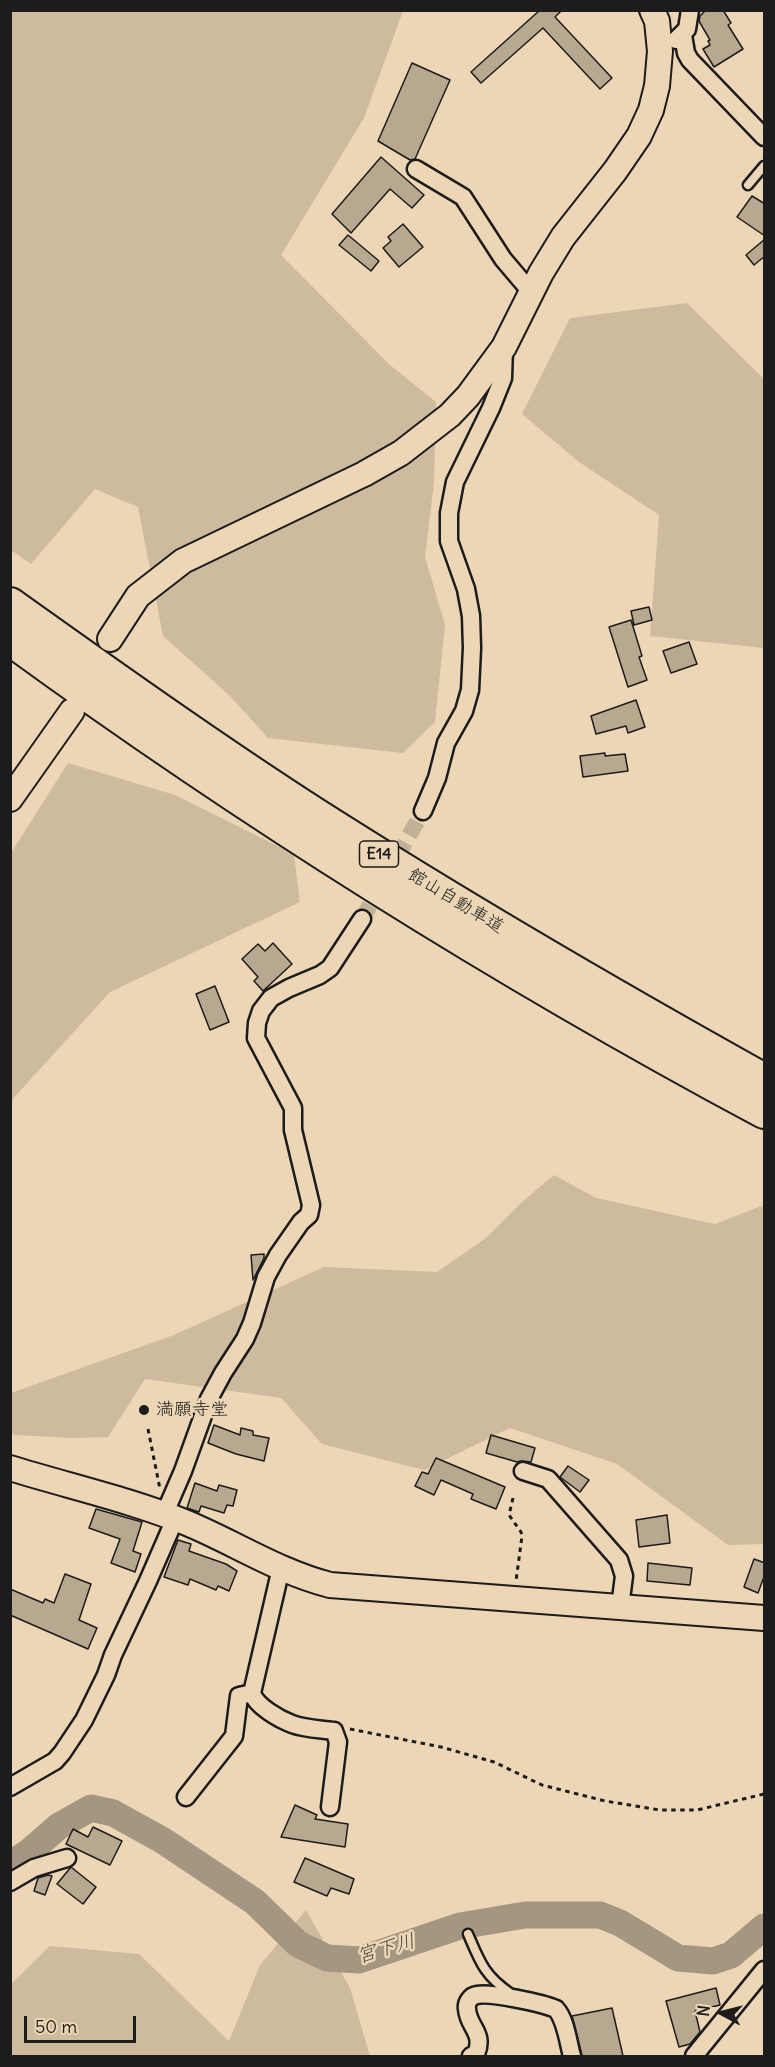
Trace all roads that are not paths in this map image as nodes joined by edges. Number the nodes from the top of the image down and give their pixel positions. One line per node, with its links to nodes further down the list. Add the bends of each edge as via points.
1 (652, 10): 4 (street)
2 (690, 10): 3 (street)
3 (683, 35): 4 (street); 5 (street, via 690,60)
4 (660, 51): 9 (street, via 655,94 639,136 563,237)
5 (765, 137)
6 (765, 166): 8 (lane)
7 (416, 170): 9 (street, via 463,197 503,259)
8 (748, 185)
9 (531, 292): 10 (street)
10 (504, 347): 13 (street, via 468,396 416,443 364,474 183,561 138,596); 16 (street, via 503,378 455,482 449,513 449,541 471,616 470,690 464,711 446,743)
11 (10, 604): 18 (highway, 館山自動車道 / E14, via 105,672 450,899)
12 (10, 639): 19 (highway, 館山自動車道 / E14, via 238,798 423,915)
13 (110, 639)
14 (72, 711): 15 (street)
15 (10, 799)
16 (423, 811)
17 (362, 919): 22 (street, via 330,968 271,998 261,1011 256,1038 293,1108 293,1130 311,1205 309,1215 266,1277 252,1323 209,1399)
18 (765, 1080)
19 (765, 1112)
20 (10, 1468): 22 (street)
21 (523, 1471): 24 (street, via 548,1479 619,1560 624,1576)
22 (170, 1510): 23 (street); 27 (street, via 148,1581 84,1720 55,1761)
23 (281, 1568): 24 (street, via 330,1585); 26 (street)
24 (620, 1607): 25 (street)
25 (765, 1618)
26 (252, 1693): 28 (street, via 238,1696 234,1736); 29 (street, via 261,1706 289,1723 337,1734)
27 (10, 1787)
28 (186, 1797)
29 (330, 1807)
30 (67, 1858): 31 (street)
31 (10, 1882)
32 (468, 1934): 34 (lane, via 490,1978)
33 (765, 1970): 37 (street)
34 (516, 1999): 35 (street, via 477,1995 470,1999 467,2012 479,2041 476,2054); 36 (street, via 556,2009)
35 (471, 2056)
36 (572, 2056)
37 (694, 2056)

